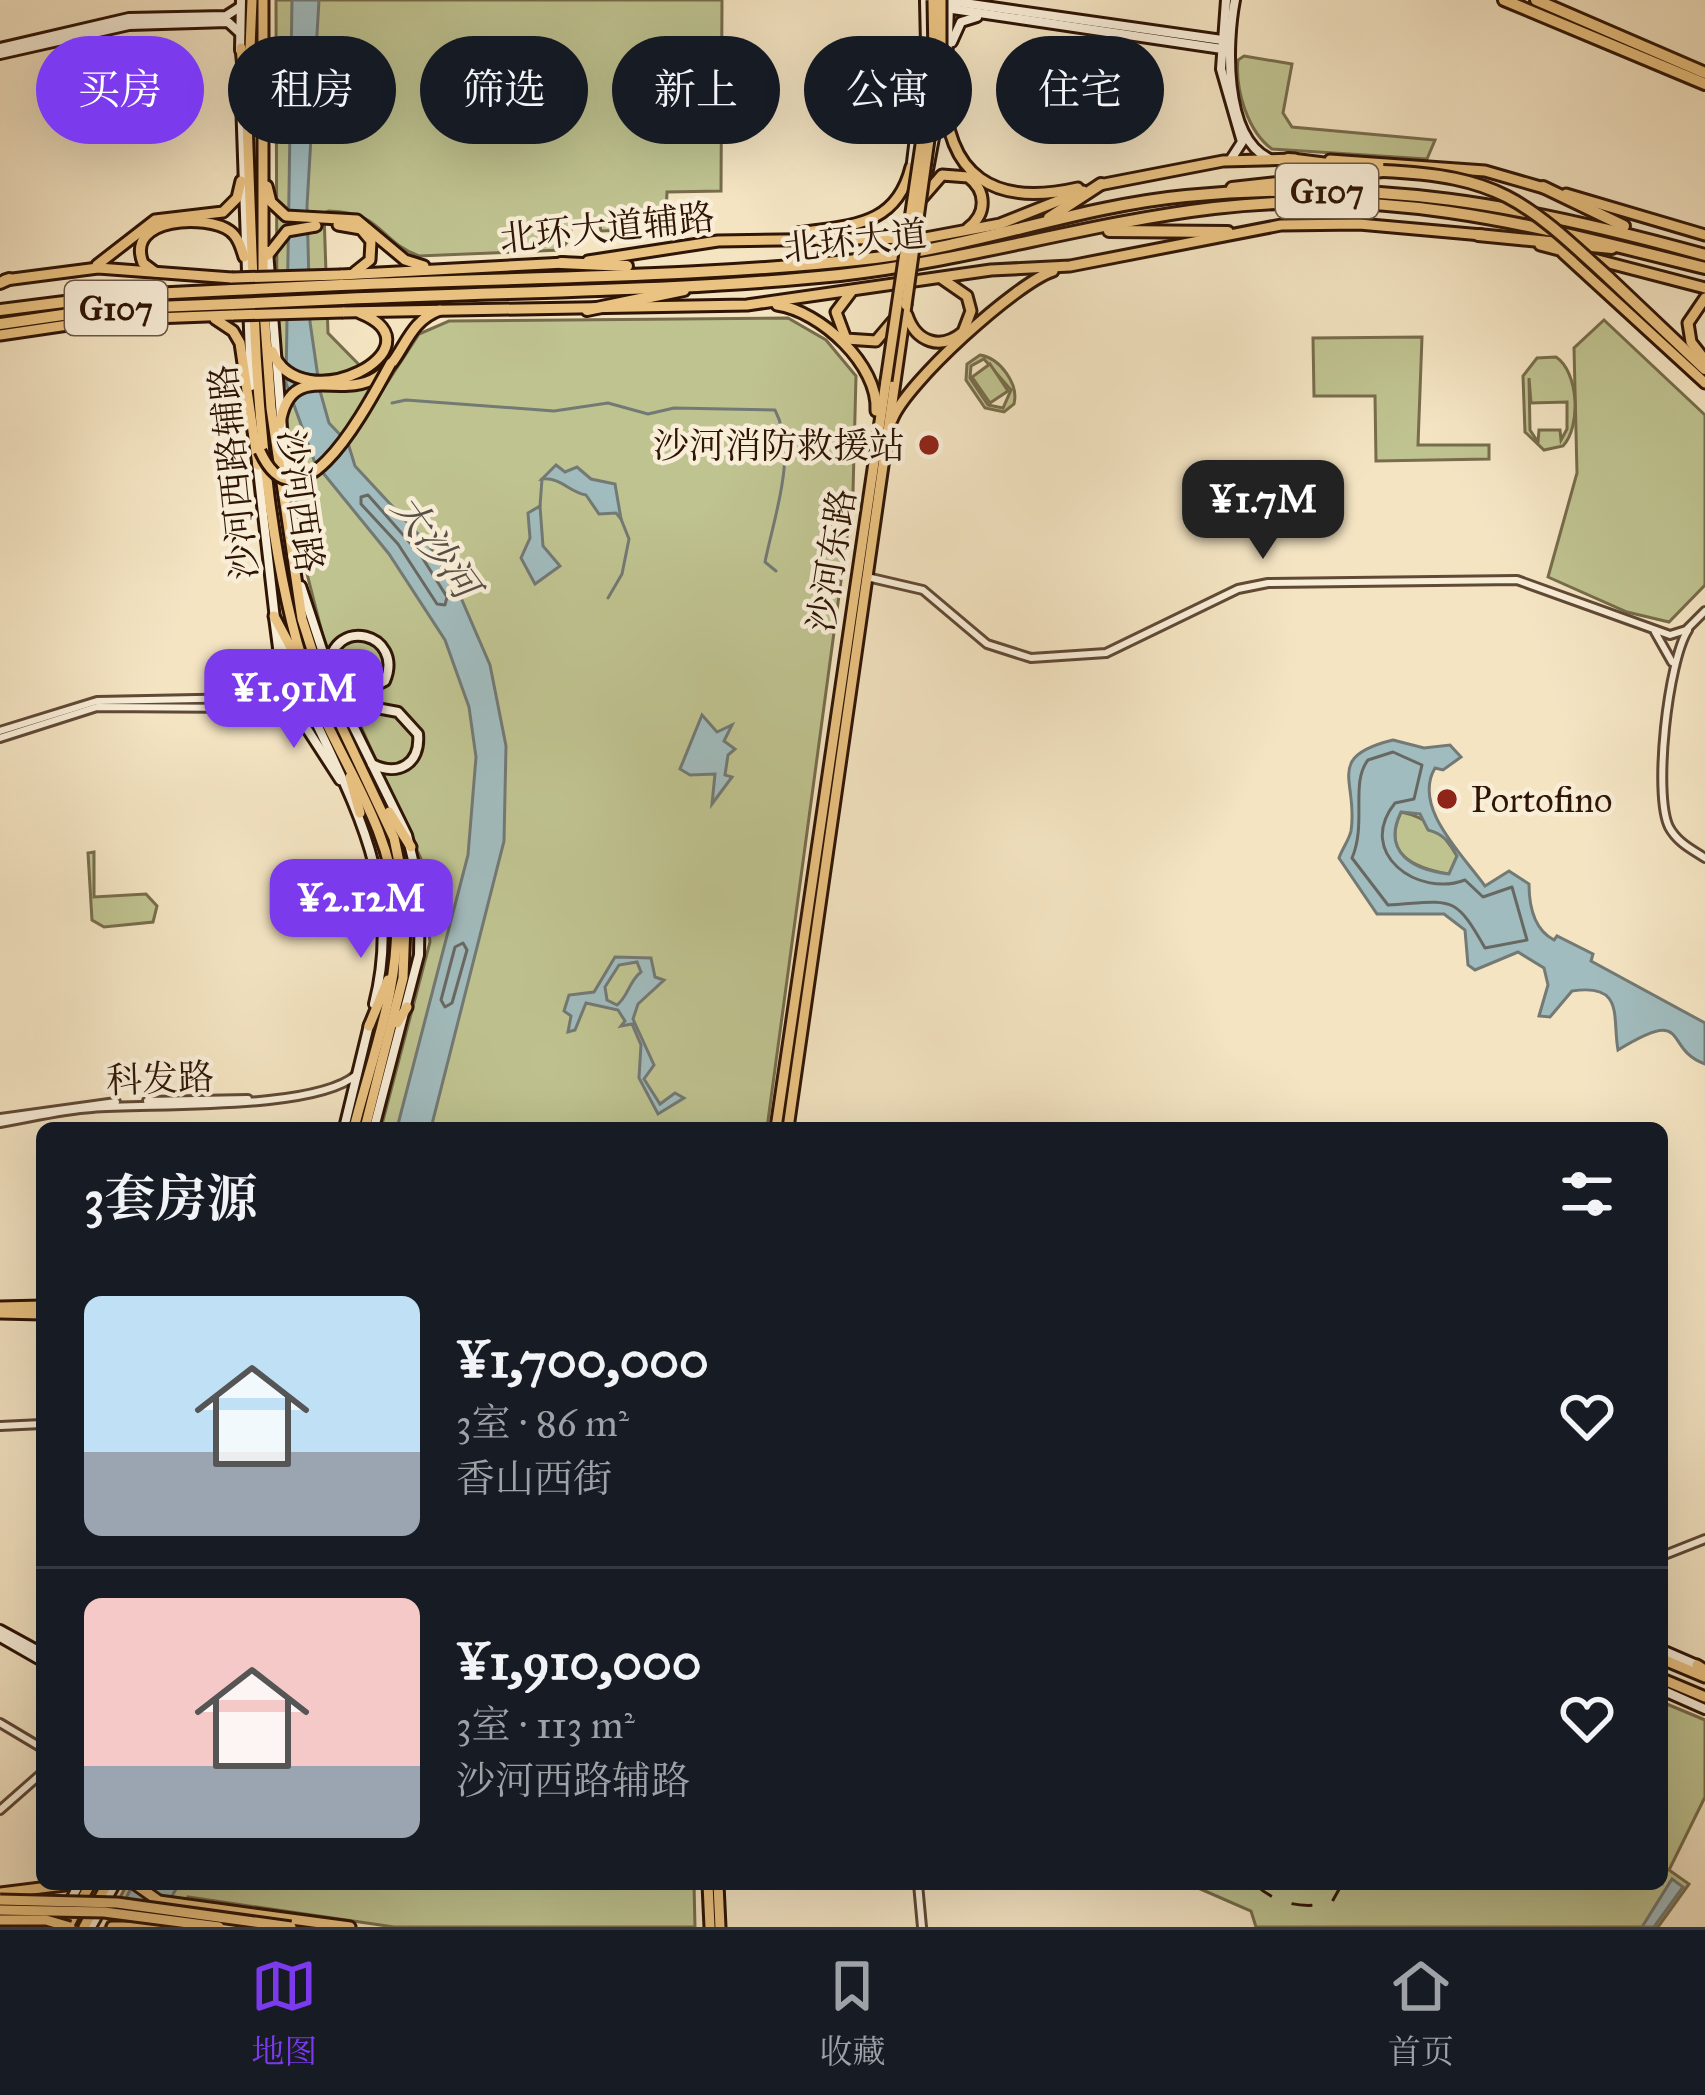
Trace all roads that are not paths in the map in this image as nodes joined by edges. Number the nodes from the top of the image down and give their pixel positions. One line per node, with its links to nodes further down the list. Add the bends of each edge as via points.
1 (263, 0): 11 (main road, 沙河西路)
2 (1504, 0): 6 (highway)
3 (245, 2): 9 (main road, 沙河西路辅路); 10 (main road, 沙河西路); 17 (main road, via 231,16 129,18)
4 (939, 2): 7 (main road); 12 (main road); 13 (main road); 15 (main road); 37 (main road, 沙河东路, bridge, via 941,53)
5 (1228, 3): 15 (main road, via 1212,29); 16 (main road)
6 (1542, 6): 8 (highway)
7 (990, 16): 14 (main road, via 961,22); 16 (main road)
8 (1564, 16): 18 (highway); 19 (highway)
9 (241, 34): 17 (main road, via 225,22 129,25)
10 (248, 36)
11 (260, 36)
12 (930, 36)
13 (946, 36)
14 (955, 36)
15 (1193, 36): 16 (main road)
16 (1224, 45): 27 (main road, via 1247,137); 29 (main road, via 1225,89 1242,138)
17 (0, 51)
18 (1705, 74)
19 (1705, 84)
20 (241, 144): 32 (main road, 沙河西路辅路)
21 (255, 144): 97 (main road, 沙河西路, via 260,394 289,604)
22 (256, 144): 88 (main road, 沙河西路, via 266,357)
23 (260, 144): 34 (main road, 沙河西路辅路)
24 (914, 144): 30 (main road, bridge)
25 (933, 144): 37 (main road, bridge)
26 (954, 144): 33 (main road, via 987,182 1016,196)
27 (1268, 158): 28 (main road, 北环大道辅路); 29 (main road, 北环大道辅路)
28 (1288, 159): 31 (highway); 35 (main road, 北环大道辅路, via 1462,168)
29 (1230, 160): 33 (main road, 北环大道辅路)
30 (911, 167): 37 (main road, bridge); 48 (main road, via 886,214)
31 (1383, 171): 36 (highway); 80 (highway, bridge, via 1454,176 1509,194)
32 (241, 181): 38 (main road, via 231,206); 53 (main road, 沙河西路辅路)
33 (1101, 184): 43 (main road, 北环大道辅路); 44 (highway, via 1066,211)
34 (267, 186): 40 (main road, via 271,202 294,220); 49 (main road, 沙河西路辅路)
35 (1543, 187): 46 (main road, 北环大道辅路); 47 (highway)
36 (1185, 196): 44 (highway, 北环大道 / G107); 47 (highway, 北环大道 / G107, via 1414,194 1521,207)
37 (917, 200): 43 (main road, via 938,178 955,173 975,182 982,202 974,223); 71 (main road, 沙河东路, bridge)
38 (207, 221): 39 (main road); 53 (main road, via 230,231)
39 (161, 222): 57 (main road); 60 (main road, via 142,236 140,254)
40 (347, 222): 49 (main road, via 296,228); 59 (main road, via 366,224 405,260); 62 (main road, via 365,232 372,251 364,268)
41 (1075, 232): 42 (highway); 51 (highway, 北环大道 / G107, via 1217,208 1346,202 1496,216); 64 (highway, 北环大道 / G107, via 926,264)
42 (1228, 232): 45 (main road, 北环大道辅路, via 1359,224); 55 (main road, 北环大道辅路)
43 (952, 234): 48 (main road, 北环大道辅路)
44 (1005, 234): 58 (highway, 北环大道 / G107, via 883,257)
45 (1478, 235): 50 (main road, 北环大道辅路); 51 (highway)
46 (1705, 235)
47 (1648, 238): 52 (highway, 北环大道 / G107)
48 (776, 239): 54 (main road, 北环大道辅路, via 659,246)
49 (271, 249): 78 (main road, 沙河西路辅路)
50 (1559, 249): 66 (main road, 北环大道辅路); 82 (main road)
51 (1650, 253): 56 (highway, 北环大道 / G107)
52 (1705, 255)
53 (244, 256): 84 (main road, 沙河西路辅路)
54 (561, 263): 58 (highway); 59 (main road, 北环大道辅路)
55 (1070, 266): 61 (main road, 北环大道辅路); 85 (main road, via 1028,283 905,397)
56 (1705, 268)
57 (86, 269): 60 (main road); 63 (main road)
58 (702, 269): 62 (highway, 北环大道 / G107)
59 (449, 270): 62 (main road, 北环大道辅路)
60 (166, 276): 67 (main road)
61 (929, 277): 65 (main road, 北环大道辅路); 71 (main road, via 959,287 971,311 957,338 929,342)
62 (341, 280): 67 (highway, 北环大道 / G107, bridge)
63 (3, 281)
64 (733, 282): 69 (highway, 北环大道 / G107); 74 (highway)
65 (868, 286): 70 (main road, 北环大道辅路); 71 (main road, via 844,297 836,312 838,329 853,343 882,338)
66 (1705, 288)
67 (233, 297): 69 (highway, 北环大道 / G107, bridge); 73 (highway, 北环大道 / G107, via 112,296); 75 (main road); 76 (highway, 北环大道 / G107)
68 (1705, 298): 80 (main road, via 1688,330)
69 (342, 305): 72 (main road, 北环大道辅路); 78 (main road, via 377,324 384,344 378,362 357,376 305,378)
70 (747, 305): 74 (main road, 北环大道辅路); 86 (main road, via 800,310 869,373 878,394)
71 (901, 307): 81 (main road, 沙河东路, bridge)
72 (451, 308): 74 (main road, 北环大道辅路); 79 (main road, via 416,323)
73 (0, 310)
74 (587, 310)
75 (197, 316): 77 (main road); 87 (main road, via 222,322 240,343)
76 (0, 324)
77 (0, 335)
78 (274, 356): 83 (main road, 沙河西路辅路)
79 (391, 363): 83 (main road, via 363,382 302,388 283,405); 84 (main road, bridge, via 316,473 280,474 260,451)
80 (1705, 364)
81 (890, 382): 85 (main road, 沙河东路); 86 (main road, 沙河东路)
82 (1705, 382)
83 (280, 424): 88 (main road, 沙河西路辅路)
84 (255, 428): 87 (main road, 沙河西路辅路)
85 (886, 443): 90 (main road, 沙河东路)
86 (874, 449): 90 (main road, 沙河东路)
87 (258, 466): 92 (main road, 沙河西路辅路)
88 (286, 507): 89 (main road, 沙河西路)
89 (294, 567): 96 (main road, 沙河西路辅路); 104 (main road, 沙河西路, via 315,665)
90 (861, 576): 94 (street, via 923,590 987,644 1031,658 1106,653 1238,589 1268,583 1522,581); 120 (main road, 沙河东路); 121 (main road, 沙河东路)
91 (1705, 611): 93 (street)
92 (274, 616): 97 (main road); 99 (main road, via 283,686); 103 (main road, 沙河西路辅路)
93 (1690, 627): 94 (street, via 1673,635); 95 (street)
94 (1652, 630): 95 (street)
95 (1672, 669): 107 (street, via 1665,813 1676,837)
96 (329, 675): 98 (main road, via 341,640 359,634 380,642 390,663 385,681); 102 (main road, 沙河西路辅路)
97 (309, 680): 101 (main road, 沙河西路)
98 (353, 701): 99 (main road, bridge); 102 (main road, via 398,712 419,736 407,766)
99 (247, 703): 100 (street, via 97,707); 103 (main road, via 298,715)
100 (0, 735)
101 (346, 760): 105 (main road); 108 (main road, 沙河西路, via 389,858)
102 (372, 764): 106 (main road, 沙河西路辅路)
103 (346, 787): 105 (main road, 沙河西路辅路)
104 (372, 788): 106 (main road); 111 (main road, 沙河西路, via 394,838 407,909)
105 (360, 813): 110 (main road, 沙河西路辅路, via 384,921)
106 (411, 847): 109 (main road, 沙河西路辅路, via 422,924)
107 (1705, 858)
108 (395, 958): 110 (main road); 117 (main road, 沙河西路)
109 (407, 1007): 111 (main road); 119 (main road, 沙河西路辅路)
110 (369, 1027): 112 (main road, 沙河西路辅路)
111 (389, 1039): 118 (main road, 沙河西路)
112 (357, 1073): 113 (street); 114 (main road, 沙河西路辅路)
113 (333, 1088): 114 (street); 115 (street, 科发路)
114 (349, 1104): 116 (main road, 沙河西路辅路)
115 (0, 1120)
116 (345, 1122)
117 (355, 1122)
118 (371, 1122)
119 (372, 1122)
120 (777, 1122)
121 (789, 1122)
122 (0, 1306): 123 (main road)
123 (36, 1308)
124 (36, 1424): 125 (street)
125 (0, 1426)
126 (1705, 1539): 127 (street)
127 (1668, 1554)
128 (0, 1634): 129 (main road)
129 (36, 1654)
130 (1668, 1657): 131 (main road)
131 (1703, 1670)
132 (1668, 1682): 134 (main road)
133 (1668, 1692): 134 (main road)
134 (1705, 1703)
135 (0, 1724): 136 (street)
136 (36, 1745)
137 (36, 1778): 138 (street)
138 (0, 1810)
139 (42, 1890): 147 (main road)
140 (73, 1890): 153 (main road)
141 (87, 1890): 154 (main road)
142 (108, 1890): 155 (main road)
143 (141, 1890): 149 (main road)
144 (708, 1890): 162 (main road)
145 (718, 1890): 163 (main road)
146 (919, 1890): 164 (street)
147 (30, 1892): 148 (main road); 152 (main road, via 41,1894 44,1908)
148 (0, 1896): 160 (main road, bridge)
149 (180, 1903): 158 (main road); 161 (main road)
150 (0, 1910): 159 (main road, bridge, via 104,1912)
151 (0, 1923): 152 (main road); 154 (main road, bridge)
152 (29, 1926)
153 (57, 1927)
154 (69, 1927)
155 (88, 1927)
156 (112, 1927): 157 (main road)
157 (158, 1927)
158 (170, 1927)
159 (219, 1927)
160 (291, 1927)
161 (350, 1927)
162 (710, 1927)
163 (720, 1927)
164 (922, 1927)

